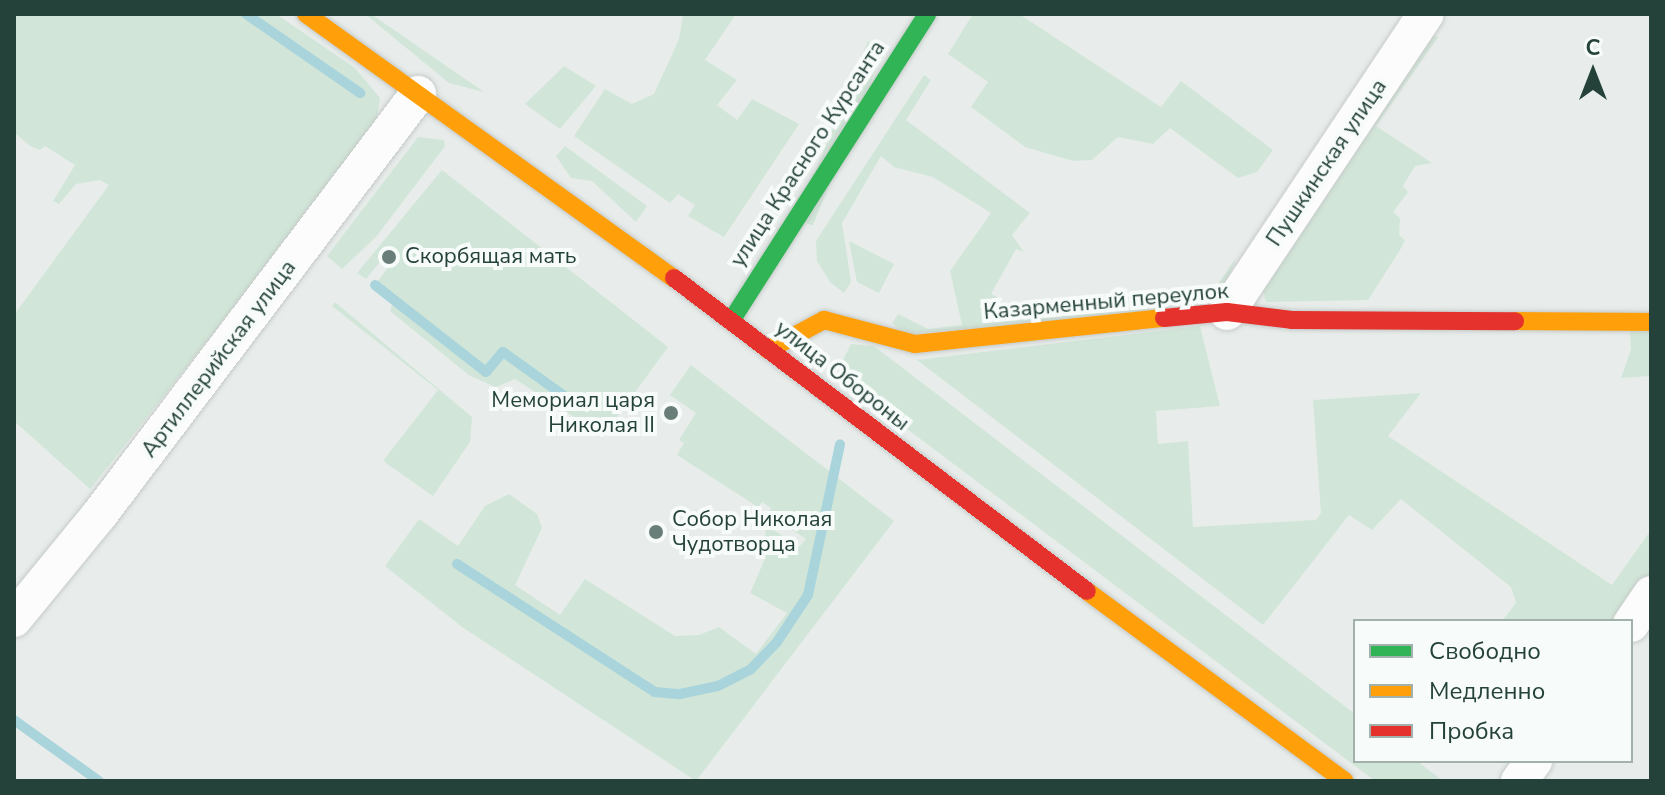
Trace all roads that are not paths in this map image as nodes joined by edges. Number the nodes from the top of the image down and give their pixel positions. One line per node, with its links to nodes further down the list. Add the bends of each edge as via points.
1 (306, 14): 4 (street, улица Обороны)
2 (927, 14): 6 (street, улица Красного Курсанта)
3 (1426, 14): 5 (street, Пушкинская улица)
4 (418, 94): 6 (street, улица Обороны); 10 (street, Артиллерийская улица, via 100,514)
5 (1227, 312): 7 (street, Казарменный переулок, via 1292,320); 8 (street, Казарменный переулок, via 915,344 824,320)
6 (731, 321): 8 (street, улица Обороны)
7 (1651, 322)
8 (768, 350): 13 (street, улица Обороны)
9 (1651, 594): 11 (street)
10 (14, 619)
11 (1633, 621)
12 (1532, 763): 14 (street)
13 (1345, 781)
14 (1519, 781)

